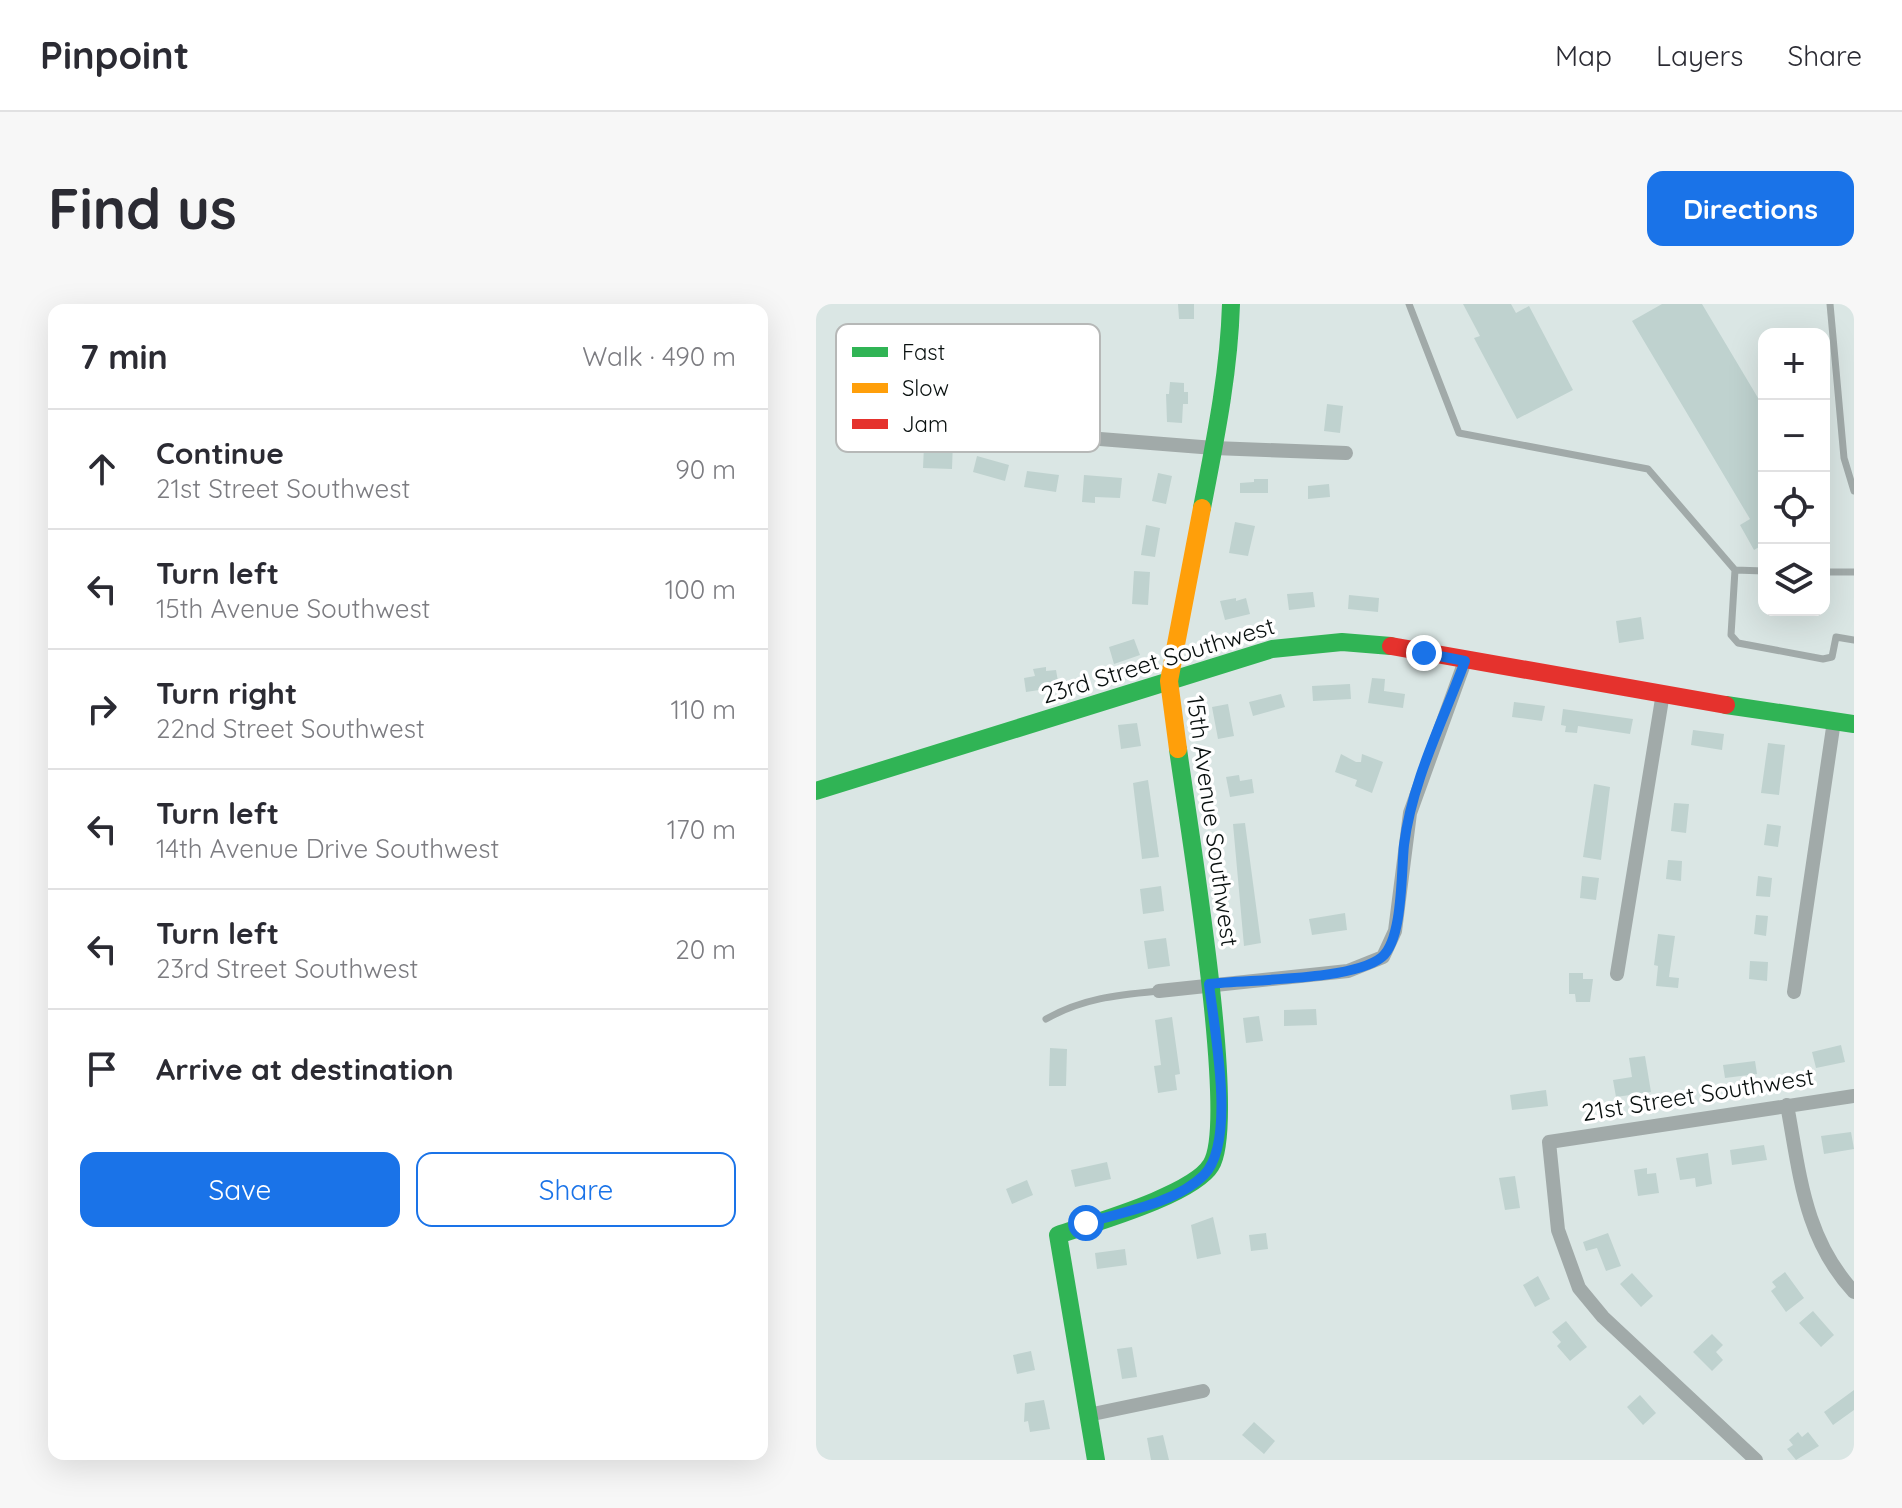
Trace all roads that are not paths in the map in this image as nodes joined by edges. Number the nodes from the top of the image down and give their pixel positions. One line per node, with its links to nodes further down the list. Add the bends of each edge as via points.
1 (1231, 304): 5 (street, 15th Avenue Southwest, via 1228,369)
2 (1409, 304): 8 (lane, via 1459,433 1648,469)
3 (1830, 304): 7 (lane, via 1844,458)
4 (1100, 439): 5 (street)
5 (1214, 448): 6 (street); 14 (street, 15th Avenue Southwest)
6 (1346, 453)
7 (1854, 491)
8 (1735, 570): 9 (lane); 12 (lane, via 1731,635 1738,643 1823,659 1832,657 1836,637)
9 (1758, 571)
10 (1830, 572): 11 (lane)
11 (1854, 572)
12 (1854, 640)
13 (1465, 661): 14 (street, 23rd Street Southwest, via 1306,642); 15 (street, 23rd Street Southwest); 21 (street, via 1410,813 1395,931 1383,957 1348,971)
14 (1169, 681): 18 (street, 23rd Street Southwest); 21 (street, 15th Avenue Southwest)
15 (1663, 693): 16 (street, 23rd Street Southwest); 20 (street)
16 (1834, 721): 17 (street, 23rd Street Southwest); 23 (street)
17 (1854, 724)
18 (824, 788): 19 (lane)
19 (816, 802)
20 (1617, 974)
21 (1209, 984): 22 (street); 29 (street, 15th Avenue Southwest, via 1221,1121 1216,1157 1205,1174 1174,1193 1058,1235)
22 (1159, 991): 24 (lane, via 1072,1004)
23 (1794, 992)
24 (1046, 1019)
25 (1854, 1096): 26 (street, 21st Street Southwest)
26 (1787, 1105): 27 (street, via 1797,1174 1814,1234); 31 (street, 21st Street Southwest, via 1549,1142 1558,1230 1579,1288 1603,1317)
27 (1854, 1292)
28 (1203, 1391): 29 (street)
29 (1088, 1415): 30 (street)
30 (1096, 1460)
31 (1756, 1460)

